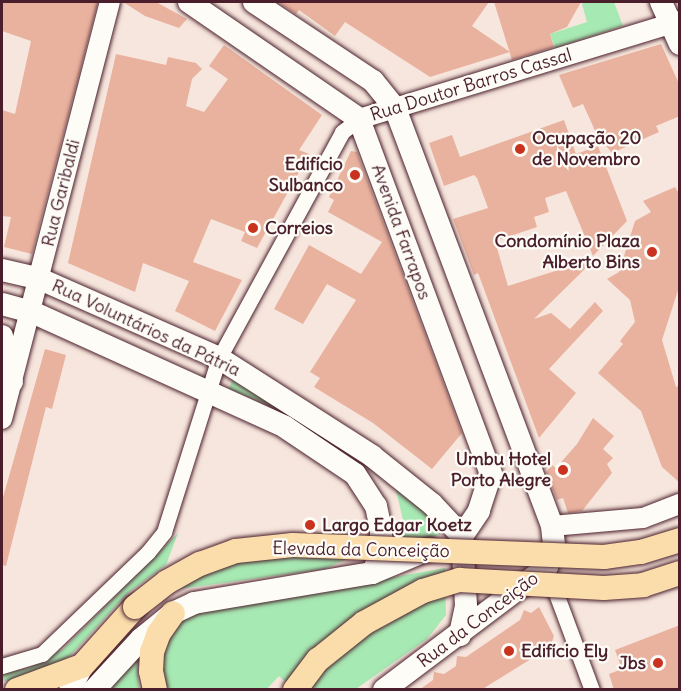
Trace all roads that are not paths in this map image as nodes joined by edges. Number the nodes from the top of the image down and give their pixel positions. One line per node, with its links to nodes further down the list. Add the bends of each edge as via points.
1 (110, 2): 9 (street, Rua Garibaldi)
2 (189, 2): 7 (main road)
3 (254, 2): 6 (main road, Avenida Farrapos, via 373,81)
4 (661, 2): 5 (main road)
5 (676, 30): 6 (street, Rua Doutor Barros Cassal)
6 (395, 108): 7 (street, Rua Doutor Barros Cassal); 19 (main road, Avenida Farrapos)
7 (359, 119): 14 (street, Rua Doutor Barros Cassal, via 342,132); 20 (main road, Avenida Farrapos, via 491,473 479,511)
8 (2, 270): 9 (main road, Rua Voluntários da Pátria)
9 (40, 279): 11 (street, Rua Garibaldi); 12 (main road, Rua Voluntários da Pátria)
10 (2, 304): 11 (main road, Rua Voluntários da Pátria)
11 (32, 312): 12 (main road, via 59,303 122,329); 15 (street, Rua Garibaldi); 16 (main road, Rua Voluntários da Pátria)
12 (158, 331): 14 (main road, Rua Voluntários da Pátria)
13 (2, 336): 15 (main road)
14 (219, 358): 16 (street, Rua Doutor Barros Cassal); 20 (main road, Rua Voluntários da Pátria, via 372,456 432,504)
15 (12, 382): 17 (street, Rua Garibaldi)
16 (207, 392): 23 (main road, Rua Voluntários da Pátria, via 285,427 355,474 376,506 381,529 381,554); 28 (street, Rua Doutor Barros Cassal, via 164,532 42,654)
17 (2, 420)
18 (680, 504): 19 (street, via 643,518)
19 (552, 526): 22 (main road, Rua da Conceição, via 554,545)
20 (462, 536): 23 (main road); 26 (main road, via 466,606)
21 (680, 540): 29 (main road, Elevada da Conceição, bridge, via 641,552 604,557 293,545 236,551 175,577 135,607)
22 (547, 567): 26 (main road, Rua da Conceição); 37 (street)
23 (372, 573): 25 (main road, via 194,603)
24 (680, 573): 27 (main road, Elevada da Conceição, bridge, via 643,585 604,588 459,580 423,591 364,623)
25 (173, 613): 32 (main road, via 141,639); 33 (main road, via 152,652)
26 (460, 635): 36 (main road, Rua da Conceição)
27 (318, 660): 34 (main road, bridge); 35 (main road, Elevada da Conceição, bridge)
28 (2, 666)
29 (82, 666): 30 (main road); 31 (main road)
30 (17, 690)
31 (70, 690)
32 (94, 690)
33 (155, 690)
34 (279, 690)
35 (295, 690)
36 (384, 690)
37 (592, 690)

